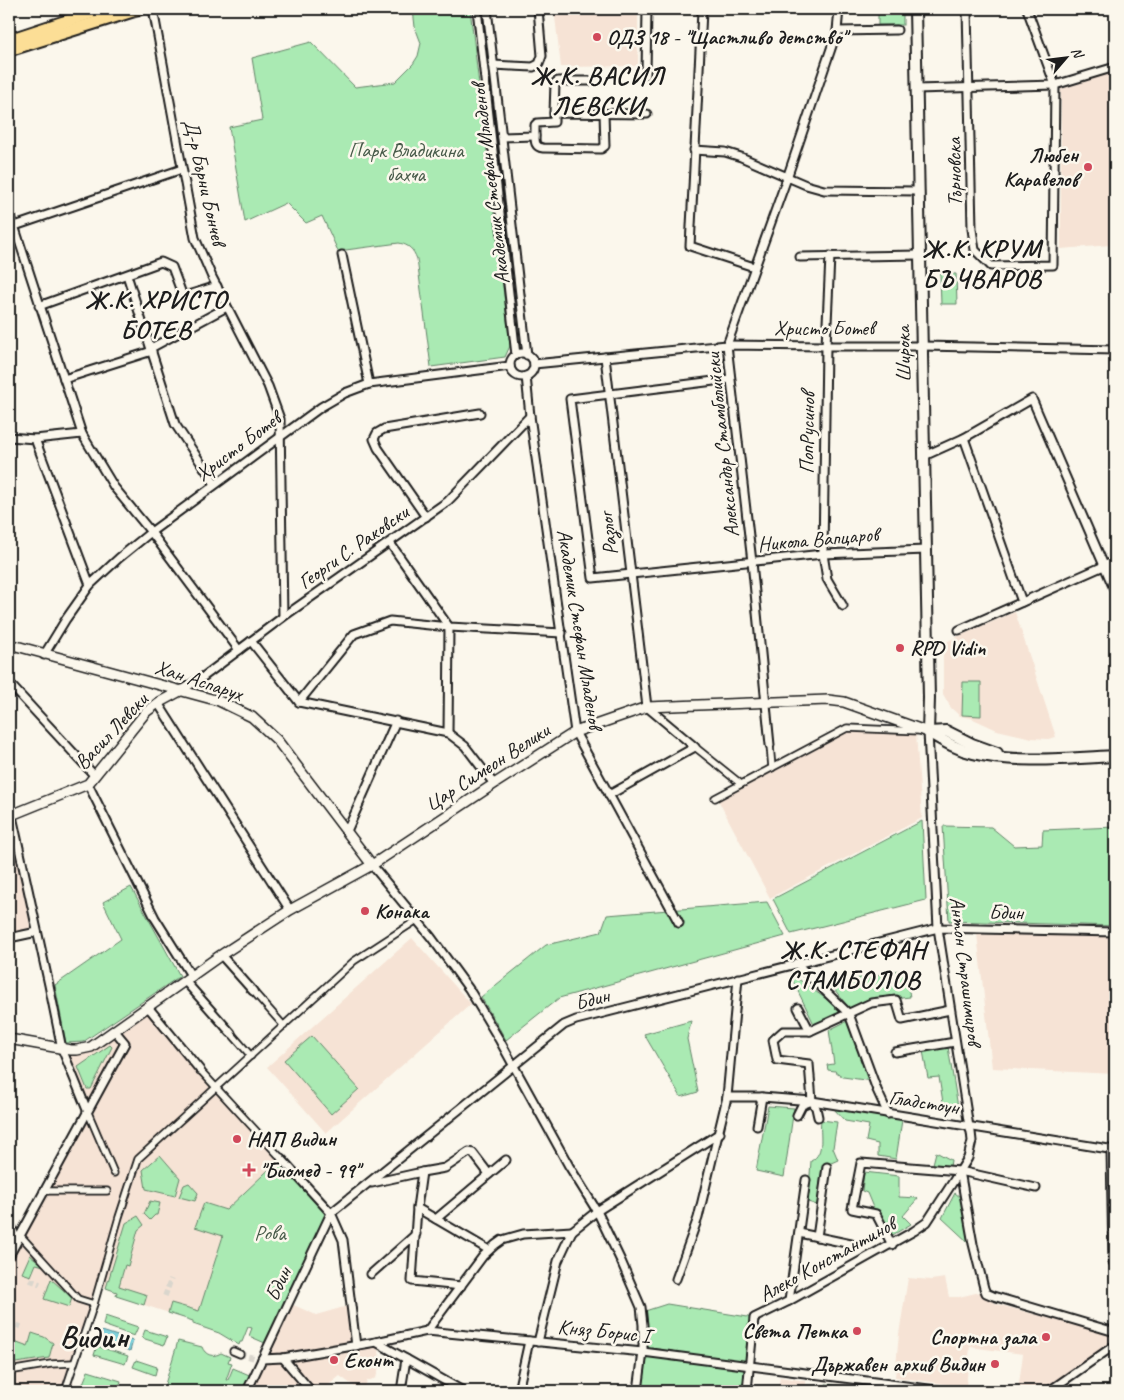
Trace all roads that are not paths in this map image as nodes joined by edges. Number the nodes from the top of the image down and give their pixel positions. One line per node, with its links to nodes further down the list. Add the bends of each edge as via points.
1 (104, 9): 15 (main road)
2 (139, 9): 16 (main road)
3 (153, 9): 30 (street, Д-р Бърни Бончев)
4 (477, 9): 49 (street, Академик Стефан Младенов)
5 (487, 9): 17 (street, Академик Стефан Младенов)
6 (538, 9): 17 (street, via 542,56 539,64 533,67)
7 (647, 9): 19 (street)
8 (704, 9): 29 (street)
9 (839, 9): 14 (street, Александър Стамболийски)
10 (915, 9): 22 (main road, Широка)
11 (967, 9): 23 (street, Търновска)
12 (1027, 9): 21 (street)
13 (897, 30): 14 (street)
14 (837, 32): 31 (street, Александър Стамболийски)
15 (9, 40)
16 (9, 50)
17 (494, 65): 27 (street, Академик Стефан Младенов)
18 (1115, 67): 21 (street)
19 (646, 75)
20 (589, 81): 24 (street, via 555,83)
21 (1055, 85): 23 (street); 23 (street, Търновска, via 1053,265 991,266 975,250)
22 (916, 89): 23 (street); 32 (main road, Широка)
23 (970, 89)
24 (554, 113): 25 (street); 28 (street, via 554,122 535,125)
25 (604, 113): 26 (street); 28 (street, via 605,146 601,149 538,148)
26 (647, 114)
27 (502, 136): 28 (street); 50 (street, Академик Стефан Младенов)
28 (535, 136)
29 (694, 150): 31 (street, via 725,152); 39 (street, via 690,246)
30 (182, 169): 34 (street); 41 (street, Д-р Бърни Бончев, via 195,238)
31 (787, 178): 32 (street, via 824,190); 39 (street, Александър Стамболийски)
32 (918, 191): 36 (main road, Широка)
33 (9, 210): 34 (street)
34 (11, 227): 42 (street)
35 (342, 255): 57 (street)
36 (919, 255): 37 (street); 46 (main road, Широка)
37 (830, 256): 38 (street); 45 (street, ПопРусинов)
38 (800, 257)
39 (754, 267): 44 (street, Александър Стамболийски)
40 (127, 275): 41 (street, via 161,262 172,267 185,296); 42 (street); 47 (street)
41 (217, 286): 43 (street, Д-р Бърни Бончев)
42 (39, 306): 55 (street)
43 (227, 307): 47 (street); 62 (street, Д-р Бърни Бончев, via 268,386)
44 (727, 344): 45 (street, Христо Ботев); 51 (street, Христо Ботев); 56 (street, Александър Стамболийски)
45 (826, 346): 46 (street, Христо Ботев); 72 (street, ПопРусинов)
46 (922, 346): 48 (street, Христо Ботев); 66 (main road, Широка)
47 (151, 349): 55 (street); 67 (street, via 175,424)
48 (1115, 350)
49 (516, 355): 50 (street); 53 (street)
50 (527, 355): 52 (street)
51 (605, 357): 52 (street, Христо Ботев); 58 (street, Разлог)
52 (534, 364): 54 (street)
53 (510, 366): 54 (street, via 517,376); 57 (street, Христо Ботев)
54 (526, 376): 60 (street, Академик Стефан Младенов)
55 (64, 379): 61 (street)
56 (730, 379): 58 (street); 74 (street, Александър Стамболийски)
57 (369, 384): 62 (street, Христо Ботев, via 320,407)
58 (609, 394): 76 (street, Разлог); 76 (street, Никола Вапцаров, via 570,399 593,578)
59 (480, 413): 68 (street, via 384,429 377,433 374,439 378,448)
60 (530, 416): 68 (street, Георги С. Раковски, via 448,501); 84 (street, Академик Стефан Младенов)
61 (82, 434): 65 (street); 69 (street, via 114,487)
62 (282, 435): 67 (street, Христо Ботев); 81 (street, Д-р Бърни Бончев)
63 (9, 437): 65 (street)
64 (964, 438): 66 (street); 75 (street, via 1032,399); 79 (street)
65 (35, 439): 77 (street)
66 (924, 456): 71 (main road, Широка)
67 (215, 484): 69 (street, Христо Ботев)
68 (426, 517): 70 (street, Георги С. Раковски)
69 (151, 532): 77 (street, Христо Ботев); 87 (street)
70 (390, 543): 81 (street, Георги С. Раковски); 82 (street)
71 (926, 550): 72 (street, Никола Вапцаров); 91 (main road, Широка)
72 (823, 554): 74 (street, Никола Вапцаров); 80 (street, ПопРусинов, via 827,579)
73 (1115, 561): 75 (street)
74 (752, 562): 76 (street, Никола Вапцаров); 93 (street, Александър Стамболийски)
75 (1104, 566): 78 (street); 79 (street)
76 (630, 574): 95 (street, Разлог)
77 (90, 585): 88 (street, Христо Ботев)
78 (1115, 591)
79 (1022, 602): 83 (street)
80 (843, 606)
81 (283, 617): 85 (street, Георги С. Раковски)
82 (449, 628): 84 (street); 92 (street, via 390,621 354,634); 99 (street)
83 (958, 630)
84 (562, 633): 97 (street, Академик Стефан Младенов)
85 (251, 641): 87 (street, Георги С. Раковски); 92 (street)
86 (9, 644): 88 (street, Хан Аспарух)
87 (239, 650): 90 (street, Георги С. Раковски)
88 (44, 655): 90 (street, Хан Аспарух)
89 (9, 683): 104 (street)
90 (182, 690): 94 (street, Васил Левски); 111 (street, Хан Аспарух, via 218,700 252,717 277,740)
91 (929, 698): 98 (main road, Антон Страшимиров)
92 (299, 702): 96 (street)
93 (767, 702): 95 (street, Цар Симеон Велики); 98 (street, Цар Симеон Велики, via 811,699 844,702); 100 (street, Александър Стамболийски)
94 (158, 703): 104 (street, Васил Левски, via 138,721); 113 (street)
95 (647, 707): 97 (street, Цар Симеон Велики); 101 (street)
96 (396, 721): 99 (street); 111 (street)
97 (575, 732): 106 (street, Цар Симеон Велики); 108 (street, Академик Стефан Младенов)
98 (928, 732): 102 (main road, Цар Симеон Велики, via 971,753 992,757); 103 (street, via 847,728); 116 (street, Антон Страшимиров)
99 (448, 733): 106 (street, via 465,746)
100 (770, 745): 103 (street)
101 (695, 747): 107 (street); 108 (street)
102 (1115, 756)
103 (772, 768): 107 (street)
104 (94, 775): 105 (street, Васил Левски)
105 (88, 784): 110 (street, Васил Левски); 123 (street)
106 (494, 784): 112 (street, Цар Симеон Велики)
107 (741, 784): 109 (street)
108 (609, 795): 115 (street, Академик Стефан Младенов)
109 (715, 798)
110 (10, 813): 117 (street)
111 (347, 831): 112 (street, Хан Аспарух)
112 (372, 865): 113 (street, Цар Симеон Велики); 114 (street)
113 (290, 910): 120 (street, Цар Симеон Велики)
114 (417, 920): 129 (street, via 354,962); 138 (street, via 448,959)
115 (680, 923)
116 (938, 928): 118 (street, Бдин); 121 (street, Бдин); 127 (street, Антон Страшимиров)
117 (37, 932): 119 (street); 135 (street)
118 (1115, 932)
119 (9, 938)
120 (221, 955): 123 (street, Цар Симеон Велики); 124 (street)
121 (796, 963): 122 (street, Бдин); 128 (street)
122 (738, 978): 138 (street, Бдин, via 576,1020 564,1025); 141 (street)
123 (188, 979): 125 (street, Цар Симеон Велики); 132 (street)
124 (253, 991): 129 (street)
125 (148, 1007): 130 (street, Цар Симеон Велики); 139 (street)
126 (798, 1008): 131 (street)
127 (950, 1010): 128 (street, via 902,1020 896,1000 871,1003); 134 (street, Антон Страшимиров)
128 (850, 1014): 131 (street); 145 (street)
129 (284, 1026): 137 (street)
130 (115, 1031): 135 (street, Цар Симеон Велики, via 91,1047); 144 (street, via 125,1043)
131 (810, 1031): 143 (street, via 783,1032 773,1040 777,1060 809,1064)
132 (231, 1033): 137 (street)
133 (9, 1039): 135 (street)
134 (956, 1042): 136 (street); 149 (street, Антон Страшимиров)
135 (62, 1049): 144 (street)
136 (895, 1052)
137 (251, 1056): 140 (street)
138 (515, 1066): 160 (street, Бдин); 165 (street)
139 (200, 1070): 140 (street)
140 (216, 1088): 152 (street); 184 (street, via 138,1159)
141 (727, 1097): 142 (street, Гладстоун); 150 (street)
142 (762, 1097): 143 (street, Гладстоун); 148 (street)
143 (812, 1101): 145 (street, Гладстоун); 146 (street, via 802,1105); 147 (street)
144 (87, 1110): 156 (street); 162 (street)
145 (888, 1114): 149 (street, Гладстоун)
146 (797, 1115)
147 (818, 1117)
148 (758, 1126)
149 (969, 1127): 151 (street, Гладстоун); 155 (street, Антон Страшимиров, via 972,1141 968,1158)
150 (720, 1133): 165 (street); 181 (street, via 698,1218)
151 (1113, 1150): 176 (street)
152 (281, 1158): 166 (street)
153 (506, 1160): 158 (street)
154 (827, 1167): 172 (street)
155 (960, 1171): 161 (street); 175 (street, Алеко Константинов, via 927,1222); 175 (street, via 861,1163 852,1209 876,1214); 186 (street, via 973,1244 986,1293)
156 (114, 1172)
157 (422, 1172): 158 (street, via 444,1168 469,1152); 160 (street); 164 (street)
158 (489, 1174): 167 (street)
159 (806, 1180): 170 (street)
160 (369, 1183): 166 (street, Бдин)
161 (1036, 1188)
162 (43, 1191): 163 (street); 173 (street)
163 (107, 1191)
164 (417, 1208): 167 (street); 171 (street)
165 (597, 1211): 169 (street); 193 (street, via 641,1307)
166 (331, 1213): 191 (street, via 343,1240); 197 (street, Бдин)
167 (436, 1219): 177 (street)
168 (9, 1222): 173 (street)
169 (572, 1231): 177 (street, via 523,1234 502,1240); 189 (street, via 558,1261)
170 (799, 1233): 172 (street); 183 (street)
171 (416, 1234): 180 (street); 182 (street, via 412,1281)
172 (817, 1237): 174 (street)
173 (19, 1238): 178 (street); 184 (street, via 78,1299)
174 (851, 1244)
175 (892, 1244): 183 (street, Алеко Константинов)
176 (1114, 1245): 179 (street)
177 (489, 1250): 182 (street)
178 (9, 1255)
179 (1113, 1262)
180 (371, 1274)
181 (676, 1279)
182 (461, 1286): 185 (street)
183 (789, 1301): 199 (street, Алеко Константинов, via 754,1318)
184 (94, 1304): 198 (street)
185 (427, 1331): 187 (street, Княз Борис I); 188 (street, Княз Борис I)
186 (1115, 1332)
187 (529, 1341): 189 (street, Княз Борис I); 207 (street)
188 (376, 1342): 191 (street, Княз Борис I); 196 (street)
189 (538, 1342): 193 (street, Княз Борис I)
190 (1115, 1345): 211 (street)
191 (356, 1346): 195 (street, Княз Борис I)
192 (233, 1351): 194 (street)
193 (643, 1352): 199 (street, Княз Борис I); 208 (street)
194 (240, 1354)
195 (282, 1358): 197 (street, Княз Борис I); 204 (street)
196 (406, 1359): 205 (street); 206 (street)
197 (261, 1360): 203 (street, Бдин)
198 (74, 1364): 200 (street); 202 (street)
199 (750, 1365): 201 (street, Княз Борис I); 209 (street, Алеко Константинов)
200 (9, 1371)
201 (899, 1388): 210 (street, Княз Борис I)
202 (65, 1391)
203 (247, 1391)
204 (311, 1391)
205 (401, 1391)
206 (463, 1391)
207 (518, 1391)
208 (638, 1391)
209 (747, 1391)
210 (944, 1391)
211 (1049, 1391)

